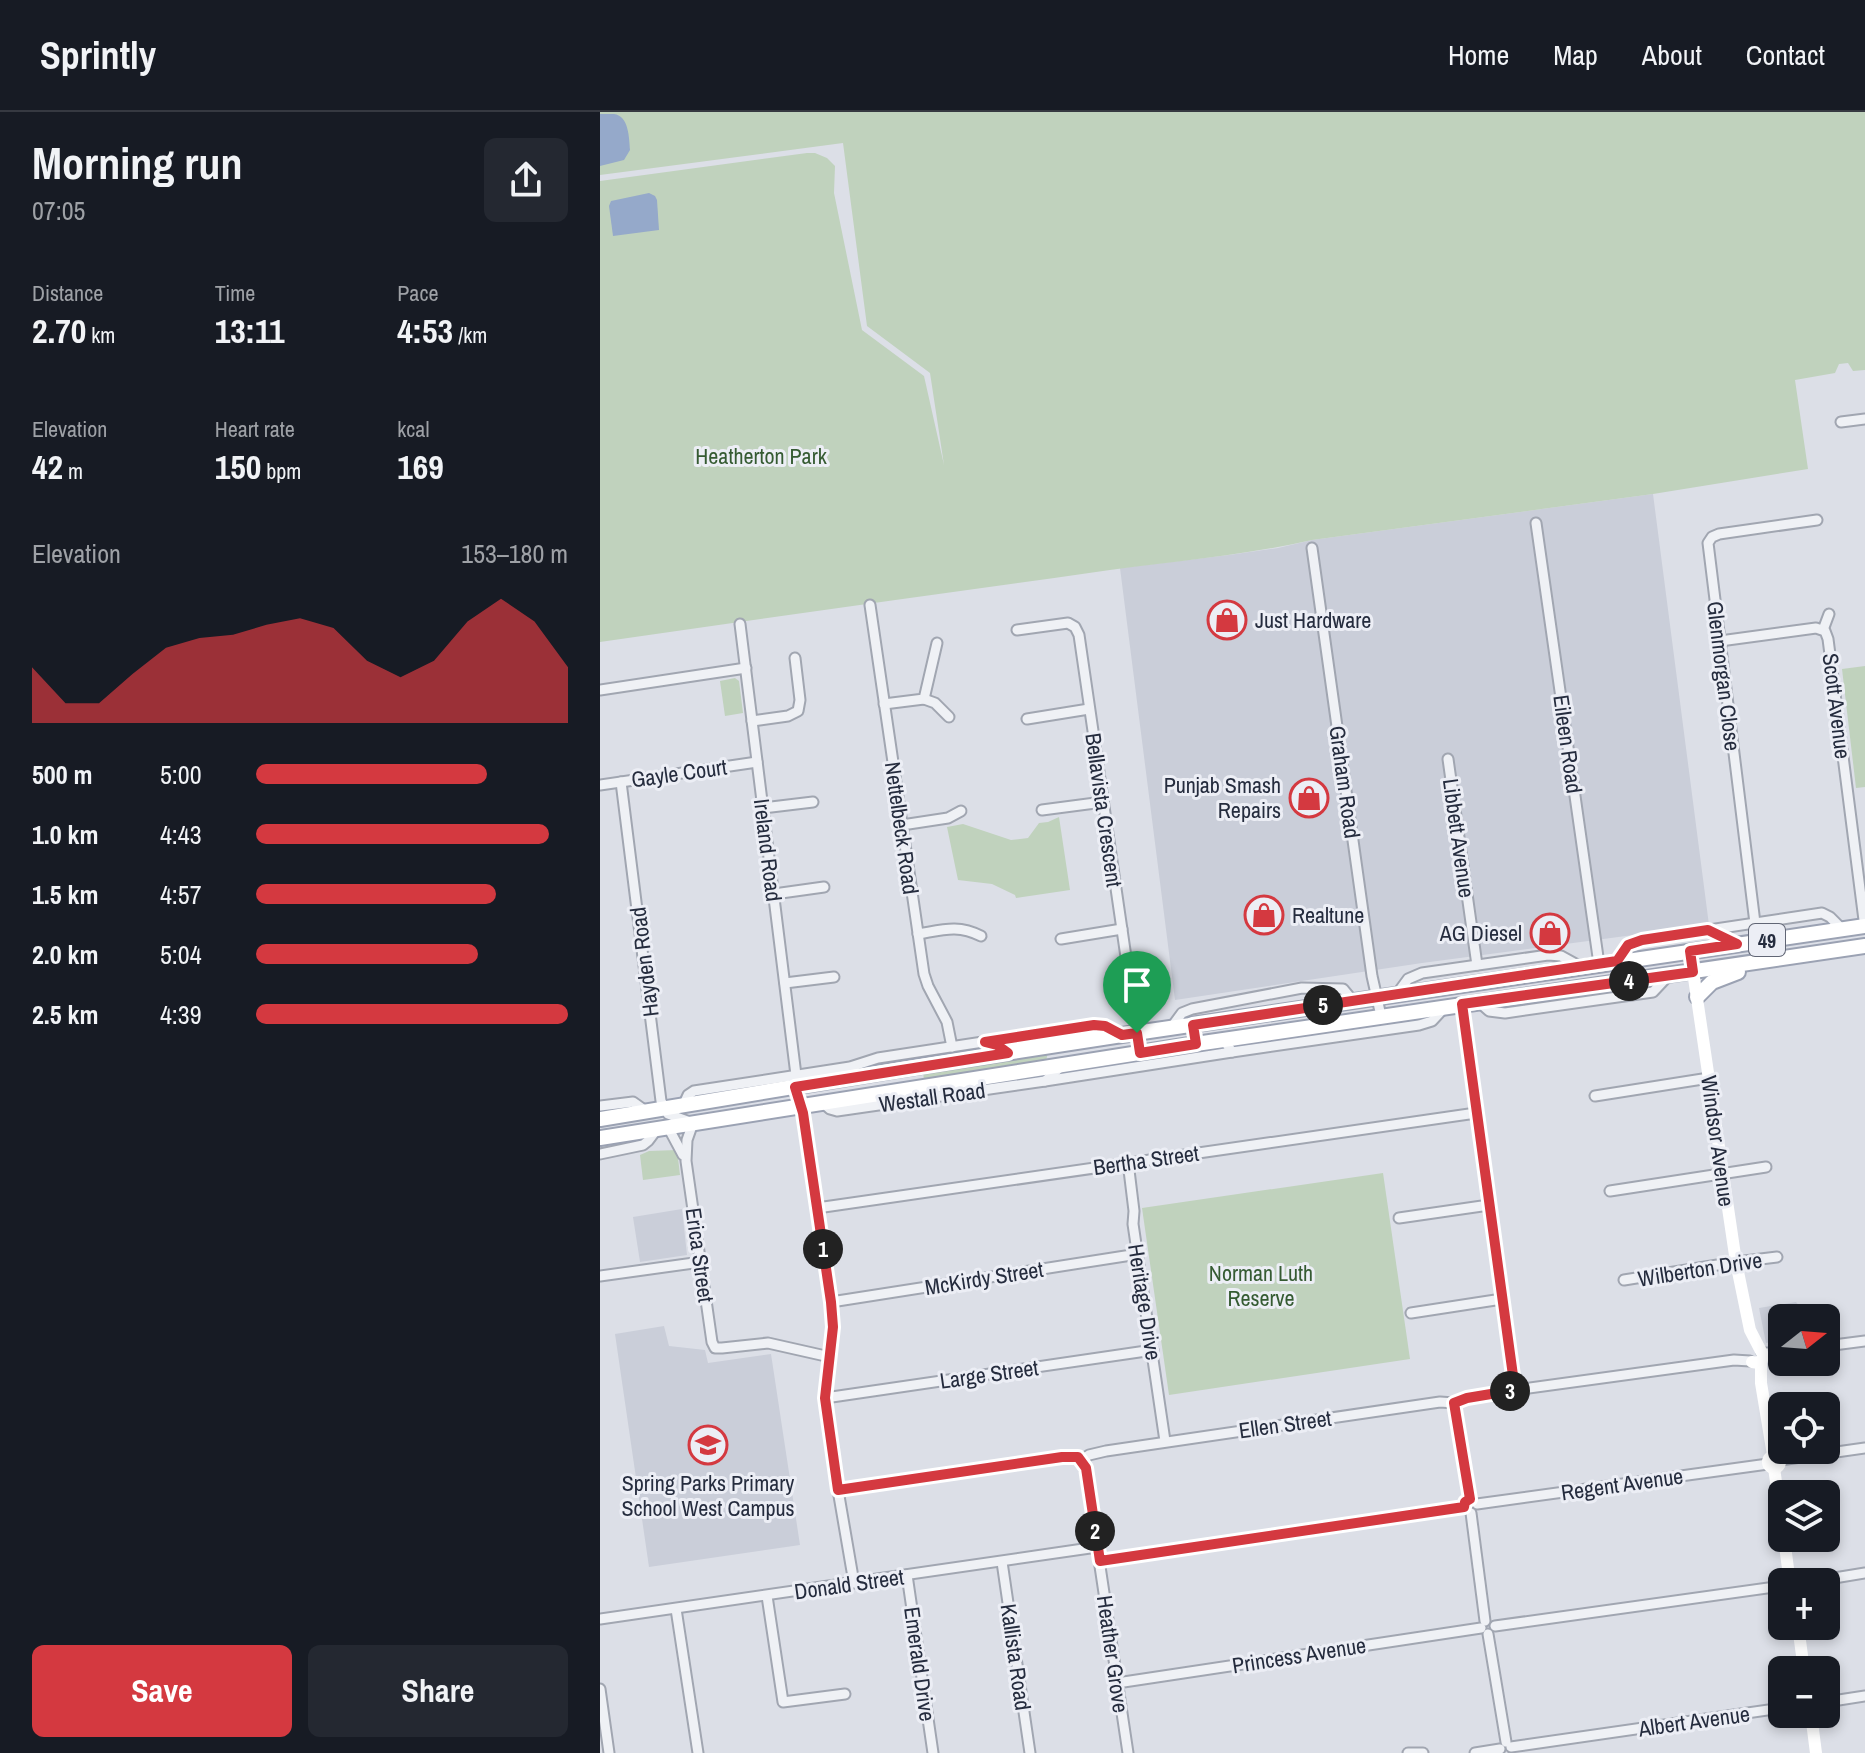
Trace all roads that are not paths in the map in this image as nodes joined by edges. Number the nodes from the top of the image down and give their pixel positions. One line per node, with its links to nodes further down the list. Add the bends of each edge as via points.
1 (1865, 419): 2 (street)
2 (1841, 422)
3 (1817, 520): 11 (street, Glenmorgan Close, via 1712,537 1708,552)
4 (1536, 523): 47 (street, Eileen Road)
5 (1312, 548): 54 (street, Graham Road)
6 (870, 605): 17 (street, Nettelbeck Road)
7 (1829, 614): 10 (street, Scott Avenue)
8 (740, 624): 14 (street, Ireland Road)
9 (1017, 630): 18 (street, Bellavista Crescent, via 1065,623 1075,627)
10 (1823, 630): 11 (street, Scott Avenue); 35 (street, Scott Avenue)
11 (1720, 641): 34 (street, Glenmorgan Close)
12 (937, 643): 16 (street)
13 (795, 658): 21 (street, via 798,711)
14 (746, 668): 15 (street); 21 (street, Ireland Road)
15 (600, 690)
16 (924, 699): 17 (street); 19 (street)
17 (884, 704): 31 (street, Nettelbeck Road)
18 (1089, 709): 20 (street); 27 (street, Bellavista Crescent)
19 (949, 717)
20 (1027, 719)
21 (752, 721): 23 (street, Ireland Road)
22 (1448, 759): 48 (street, Libbett Avenue)
23 (757, 762): 24 (street, Gayle Court); 28 (street, Ireland Road)
24 (621, 782): 25 (street, Gayle Court); 77 (street, Hayden Road)
25 (600, 785)
26 (813, 802): 28 (street)
27 (1103, 802): 29 (street); 36 (street, Bellavista Crescent)
28 (763, 808): 33 (street, Ireland Road)
29 (1042, 810)
30 (961, 811): 31 (street)
31 (902, 825): 39 (street, Nettelbeck Road)
32 (824, 887): 33 (street)
33 (774, 894): 52 (street, Ireland Road)
34 (1755, 923): 37 (street, Westall Road); 38 (street, Westall Road, via 1822,913)
35 (1865, 927): 38 (main road, Westall Road / 49)
36 (1122, 929): 41 (street); 62 (street, Bellavista Crescent)
37 (1708, 930): 42 (street); 45 (street, Westall Road, via 1642,940 1628,945)
38 (1843, 930): 42 (main road, Westall Road / 49)
39 (918, 934): 40 (street, via 959,928); 66 (street, Nettelbeck Road, via 926,980 945,1017)
40 (981, 936)
41 (1061, 939)
42 (1737, 944): 44 (main road, Westall Road / 49)
43 (1865, 946): 46 (main road, Westall Road / 49)
44 (1690, 951): 45 (main road, Westall Road / 49); 50 (street, Windsor Avenue)
45 (1617, 961): 47 (main road, Westall Road / 49)
46 (1765, 961): 50 (main road, Westall Road / 49); 55 (main road, via 1719,978)
47 (1599, 964): 49 (main road, Westall Road / 49)
48 (1477, 965): 49 (street, Westall Road, via 1548,955); 53 (street, Westall Road, via 1422,973)
49 (1581, 967): 53 (main road, Westall Road / 49)
50 (1693, 972): 55 (street, Windsor Avenue); 57 (main road, Westall Road / 49, via 1484,1006)
51 (834, 977): 52 (street)
52 (785, 983): 71 (street, Ireland Road)
53 (1401, 989): 54 (main road, Westall Road / 49)
54 (1377, 997): 56 (main road, Westall Road / 49); 59 (street, Graham Road)
55 (1697, 997): 70 (street, Windsor Avenue)
56 (1353, 1001): 60 (main road, Westall Road / 49); 61 (street, Westall Road, via 1343,989 1302,988 1192,1009)
57 (1462, 1004): 58 (main road, Westall Road / 49); 79 (street)
58 (1445, 1007): 59 (main road, Westall Road / 49); 65 (street, Westall Road, via 1432,1021 1419,1025)
59 (1381, 1016): 65 (main road, Westall Road / 49)
60 (1193, 1025): 61 (main road, Westall Road / 49); 64 (main road)
61 (1171, 1028): 62 (main road, Westall Road / 49)
62 (1130, 1034): 63 (street, Westall Road, via 1094,1025); 67 (main road, Westall Road / 49); 68 (street, Bellavista Crescent)
63 (985, 1042): 66 (street, Westall Road); 67 (street)
64 (1196, 1044): 65 (main road, Westall Road / 49); 68 (main road, Westall Road / 49)
65 (1228, 1046): 72 (street, Westall Road)
66 (952, 1047): 71 (street, Westall Road, via 878,1058)
67 (1008, 1053): 71 (main road, Westall Road / 49)
68 (1140, 1053): 69 (main road, Westall Road / 49)
69 (1063, 1065): 72 (street); 74 (main road, Westall Road / 49)
70 (1709, 1078): 73 (street); 88 (street, Windsor Avenue)
71 (795, 1081): 75 (street, Ireland Road); 77 (main road, Westall Road / 49)
72 (1045, 1081): 74 (street, Westall Road, via 837,1111)
73 (1595, 1096)
74 (822, 1102): 75 (main road, Westall Road / 49)
75 (802, 1105): 81 (main road, Westall Road / 49); 91 (street, Ireland Road)
76 (600, 1106): 78 (street, Westall Road, via 633,1102)
77 (664, 1109): 78 (main road, Westall Road / 49); 81 (street)
78 (647, 1112): 80 (main road, Westall Road / 49)
79 (1476, 1113): 86 (street, Bertha Street); 90 (street)
80 (600, 1119)
81 (693, 1123): 82 (main road, Westall Road / 49); 85 (street, Erica Street)
82 (662, 1128): 83 (main road, Westall Road / 49); 84 (street, Westall Road, via 643,1145); 85 (street, Erica Street)
83 (600, 1138)
84 (600, 1154)
85 (686, 1161): 95 (street, Erica Street)
86 (1128, 1162): 91 (street, Bertha Street); 93 (street, Heritage Drive)
87 (1766, 1167): 88 (street)
88 (1723, 1174): 89 (street); 96 (street, Windsor Avenue)
89 (1610, 1191)
90 (1489, 1205): 92 (street); 99 (street)
91 (817, 1208): 100 (street, Ireland Road)
92 (1399, 1218)
93 (1138, 1254): 100 (street, McKirdy Street); 104 (street, Heritage Drive)
94 (1777, 1257): 96 (street, Wilberton Drive)
95 (701, 1262): 97 (street); 106 (street, Erica Street, via 715,1348 768,1343)
96 (1736, 1262): 98 (street, Wilberton Drive); 107 (street, Windsor Avenue)
97 (600, 1276)
98 (1624, 1280)
99 (1502, 1299): 101 (street); 108 (street)
100 (831, 1302): 106 (street, Ireland Road)
101 (1411, 1313)
102 (1865, 1341): 103 (street)
103 (1840, 1344)
104 (1153, 1350): 109 (street, Large Street); 112 (street, Heritage Drive)
105 (1768, 1355): 107 (street, Ellen Street)
106 (830, 1357): 109 (street, Ireland Road)
107 (1756, 1357): 108 (street, Ellen Street); 111 (street, Windsor Avenue)
108 (1515, 1390): 110 (street, Ellen Street)
109 (825, 1398): 117 (street, Ireland Road)
110 (1454, 1403): 112 (street, Ellen Street); 118 (street)
111 (1768, 1426)
112 (1165, 1441): 115 (street, Ellen Street)
113 (1865, 1448): 114 (street, Regent Avenue)
114 (1840, 1452)
115 (1082, 1460): 117 (street, Ellen Street, via 1062,1457); 119 (street, Heather Grove)
116 (1768, 1463): 118 (street, Regent Avenue)
117 (838, 1490): 125 (street, Ireland Road)
118 (1470, 1506): 120 (street, Regent Avenue); 130 (street)
119 (1097, 1547): 120 (street, Heather Grove); 121 (street, Donald Street)
120 (1100, 1561): 131 (street, Heather Grove)
121 (1002, 1562): 123 (street, Donald Street); 142 (street, Kallista Road)
122 (1865, 1573): 124 (street)
123 (907, 1575): 125 (street, Donald Street); 141 (street, Emerald Drive)
124 (1840, 1577)
125 (854, 1583): 127 (street, Donald Street)
126 (1768, 1584): 130 (street, Princess Avenue)
127 (767, 1596): 128 (street, Donald Street); 133 (street, via 783,1702)
128 (676, 1609): 129 (street, Donald Street); 140 (street)
129 (600, 1619)
130 (1487, 1627): 131 (street, Princess Avenue); 138 (street)
131 (1117, 1683): 143 (street, Heather Grove)
132 (600, 1689): 139 (street)
133 (845, 1694)
134 (1865, 1696): 135 (street)
135 (1840, 1700)
136 (1768, 1710): 138 (street, Albert Avenue)
137 (1813, 1728): 147 (street)
138 (1506, 1749): 146 (street, Albert Avenue)
139 (609, 1753)
140 (698, 1753)
141 (933, 1753)
142 (1030, 1753)
143 (1128, 1753)
144 (1408, 1753): 145 (street)
145 (1423, 1753)
146 (1475, 1753)
147 (1816, 1753)

